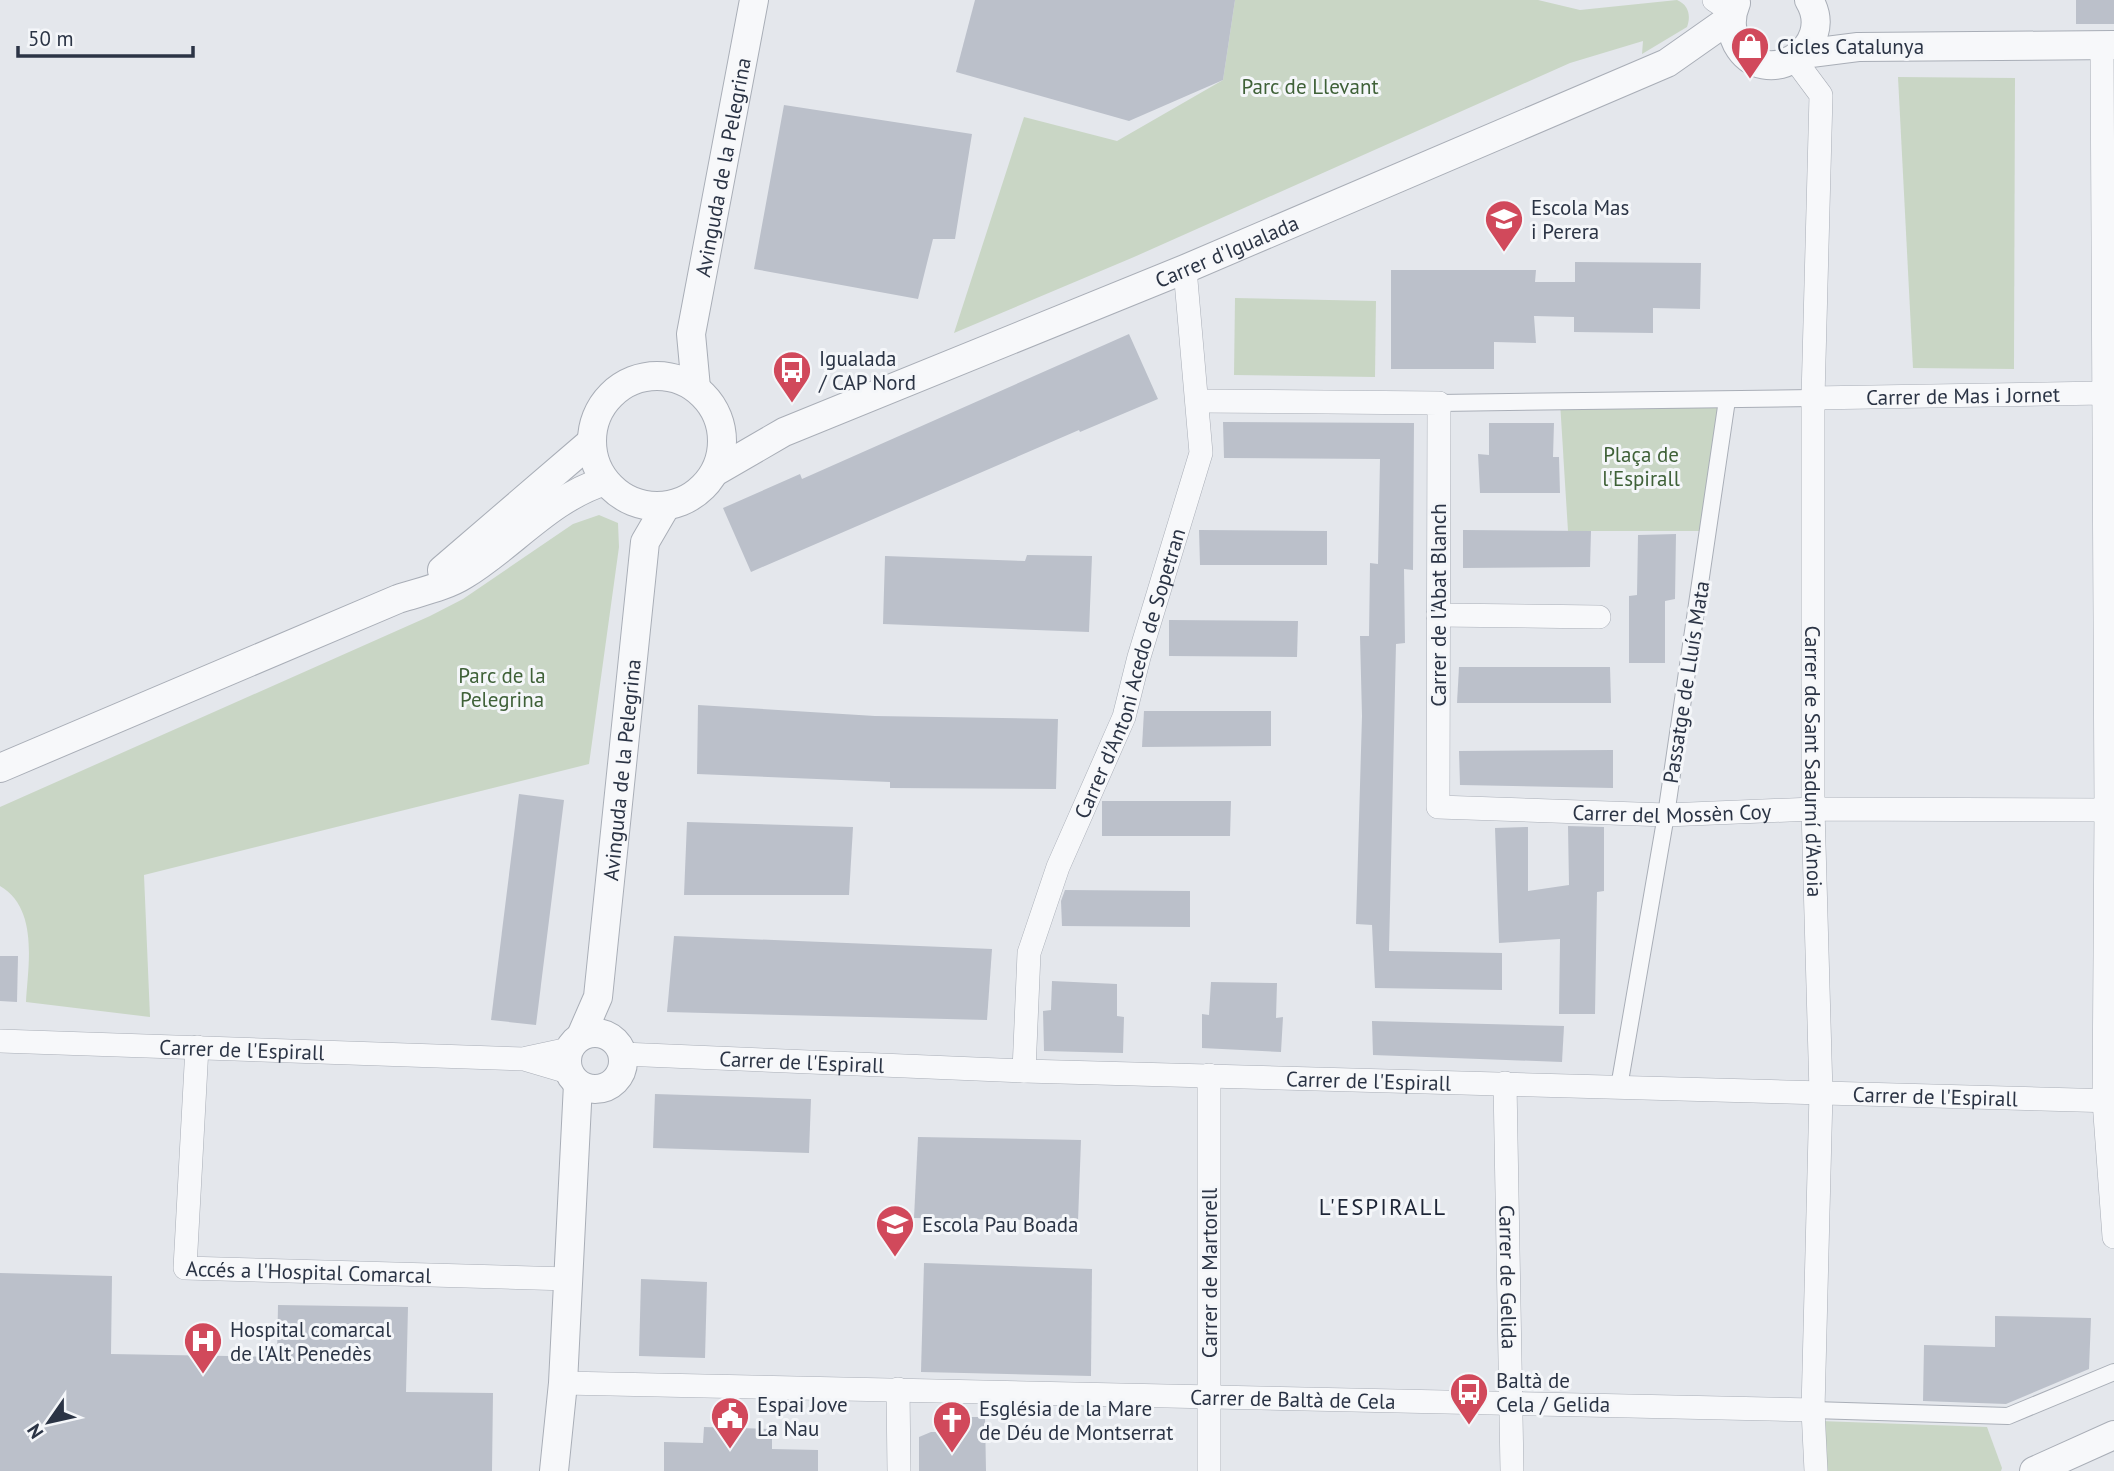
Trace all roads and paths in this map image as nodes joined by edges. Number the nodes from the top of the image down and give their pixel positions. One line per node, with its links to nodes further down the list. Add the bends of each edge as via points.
1 (754, 0): 10 (street, Avinguda de la Pelegrina)
2 (1729, 7): 6 (street, via 1732,35); 8 (street, Carrer d'Igualada)
3 (1813, 13): 5 (street); 7 (street)
4 (2108, 46): 5 (street); 13 (street)
5 (1858, 47): 7 (street)
6 (1740, 49): 7 (street, via 1766,65 1781,65); 8 (street, Carrer d'Igualada)
7 (1799, 57): 14 (street, Carrer de Sant Sadurní d'Anoia, via 1821,95)
8 (1667, 63): 9 (street, Carrer d'Igualada)
9 (1185, 269): 16 (street, Carrer d'Antoni Acedo de Sopetran); 18 (street, Carrer d'Igualada)
10 (691, 334): 11 (street, Avinguda de la Pelegrina); 12 (street, Avinguda de la Pelegrina)
11 (659, 376): 12 (street, via 680,379); 20 (street, via 638,378 604,402 594,421)
12 (695, 388): 19 (street, via 718,416)
13 (2108, 395): 14 (street, Carrer de Mas i Jornet); 32 (street)
14 (1813, 398): 15 (street); 31 (street, Carrer de Sant Sadurní d'Anoia)
15 (1727, 400): 17 (street); 33 (street, Passatge de Lluís Mata)
16 (1197, 401): 17 (street); 37 (street, Carrer d'Antoni Acedo de Sopetran, via 1201,453 1124,717 1058,867 1029,953)
17 (1439, 403): 27 (street, Carrer de l'Abat Blanch)
18 (783, 432): 19 (street, Carrer d'Igualada); 21 (street, Carrer d'Igualada)
19 (722, 434): 21 (street)
20 (592, 442): 22 (street, Avinguda de la Pelegrina, via 595,463); 26 (street, via 454,561)
21 (715, 472): 24 (street, via 694,494)
22 (605, 481): 23 (street, Avinguda de la Pelegrina); 26 (street, via 561,500 461,577)
23 (628, 500): 24 (street, Avinguda de la Pelegrina); 25 (street, Avinguda de la Pelegrina)
24 (666, 506): 25 (street, Avinguda de la Pelegrina)
25 (645, 542): 36 (street, Avinguda de la Pelegrina)
26 (398, 599): 29 (street)
27 (1438, 615): 28 (street); 30 (street, Carrer de l'Abat Blanch)
28 (1599, 617)
29 (0, 768)
30 (1438, 807): 33 (street, Carrer del Mossèn Coy)
31 (1813, 809): 32 (street, Carrer del Mossèn Coy); 33 (street, Carrer del Mossèn Coy); 41 (street, Carrer de Sant Sadurní d'Anoia)
32 (2110, 813): 42 (street)
33 (1666, 815): 40 (street, Passatge de Lluís Mata)
34 (0, 1041): 35 (street, Carrer de l'Espirall)
35 (197, 1047): 36 (street, Carrer de l'Espirall); 44 (street, Accés a l'Hospital Comarcal, via 186,1268)
36 (590, 1060): 37 (street, Carrer de l'Espirall); 44 (street, via 577,1145)
37 (1024, 1071): 38 (street, Carrer de l'Espirall)
38 (1209, 1075): 39 (street, Carrer de l'Espirall); 48 (street, Carrer de Martorell)
39 (1506, 1083): 40 (street, Carrer de l'Espirall); 49 (street, Carrer de Gelida)
40 (1619, 1087): 41 (street, Carrer de l'Espirall)
41 (1821, 1093): 42 (street, Carrer de l'Espirall); 50 (street, Carrer de Sant Sadurní d'Anoia)
42 (2109, 1101): 43 (street)
43 (2114, 1237)
44 (569, 1279): 46 (street)
45 (2114, 1372): 50 (street, via 2008,1416)
46 (563, 1383): 47 (street, Carrer de Baltà de Cela); 52 (street)
47 (898, 1389): 48 (street, Carrer de Baltà de Cela); 53 (street)
48 (1210, 1397): 49 (street, Carrer de Baltà de Cela); 54 (street, Carrer de Martorell)
49 (1512, 1401): 50 (street, Carrer de Baltà de Cela); 55 (street, Carrer de Gelida)
50 (1813, 1410): 56 (street, Carrer de Sant Sadurní d'Anoia)
51 (2114, 1435): 57 (street)
52 (554, 1471)
53 (899, 1471)
54 (1209, 1471)
55 (1512, 1471)
56 (1816, 1471)
57 (2034, 1471)

